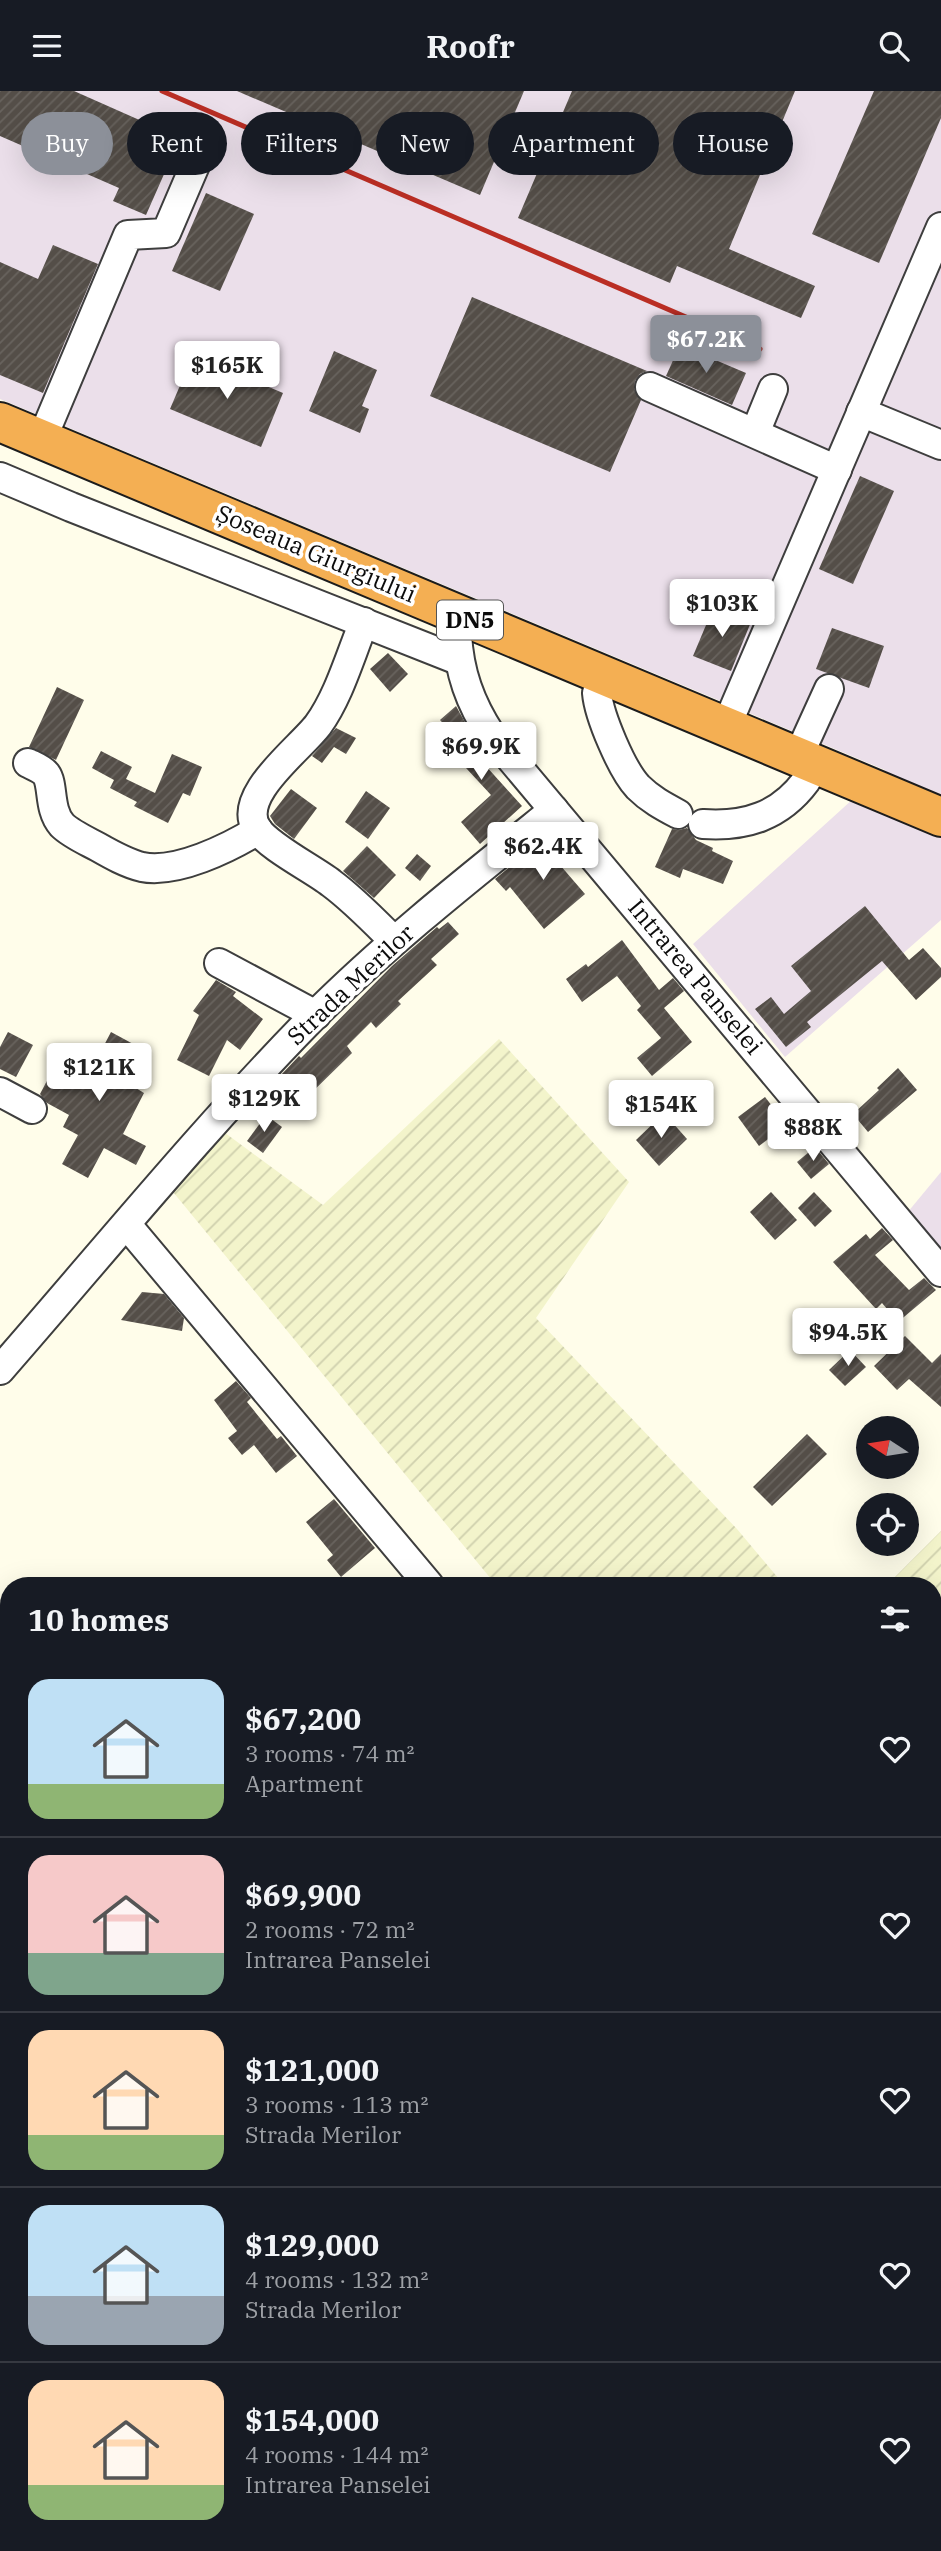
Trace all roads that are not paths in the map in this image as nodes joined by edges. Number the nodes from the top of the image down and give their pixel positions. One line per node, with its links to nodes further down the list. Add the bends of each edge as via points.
1 (191, 175): 8 (street, via 166,233 128,235)
2 (941, 227): 5 (street)
3 (650, 387): 7 (street)
4 (773, 389): 7 (street)
5 (861, 412): 10 (street); 11 (street)
6 (0, 422): 8 (highway, Șoseaua Giurgiului / DN5)
7 (755, 433): 11 (street)
8 (41, 439): 17 (highway, Șoseaua Giurgiului / DN5)
9 (0, 444): 14 (highway, Șoseaua Giurgiului / DN5)
10 (941, 445)
11 (836, 470): 17 (street)
12 (0, 477): 13 (street)
13 (364, 622): 14 (street); 22 (street, via 318,725 263,785 252,817)
14 (457, 647): 16 (highway, Șoseaua Giurgiului / DN5); 20 (street, Intrarea Panselei, via 476,712)
15 (829, 689): 19 (street)
16 (597, 693): 19 (highway, Șoseaua Giurgiului / DN5); 19 (street, via 604,723 636,785 653,801 691,819 737,825 781,808 795,796)
17 (726, 727): 19 (highway, Șoseaua Giurgiului / DN5)
18 (28, 763): 22 (street, via 44,772 49,781 62,825 143,867 161,868 198,859)
19 (802, 769): 21 (highway, Șoseaua Giurgiului / DN5); 23 (highway, Șoseaua Giurgiului / DN5)
20 (555, 810): 24 (street, Strada Merilor); 30 (street, Intrarea Panselei)
21 (941, 817)
22 (258, 830): 24 (street, via 332,884)
23 (941, 838)
24 (394, 941): 26 (street, Strada Merilor)
25 (219, 963): 26 (street)
26 (316, 1015): 29 (street, Strada Merilor, via 213,1124)
27 (0, 1093): 28 (street)
28 (32, 1109)
29 (127, 1225): 31 (street, Strada Merilor); 32 (street)
30 (941, 1272)
31 (0, 1370)
32 (422, 1577)

